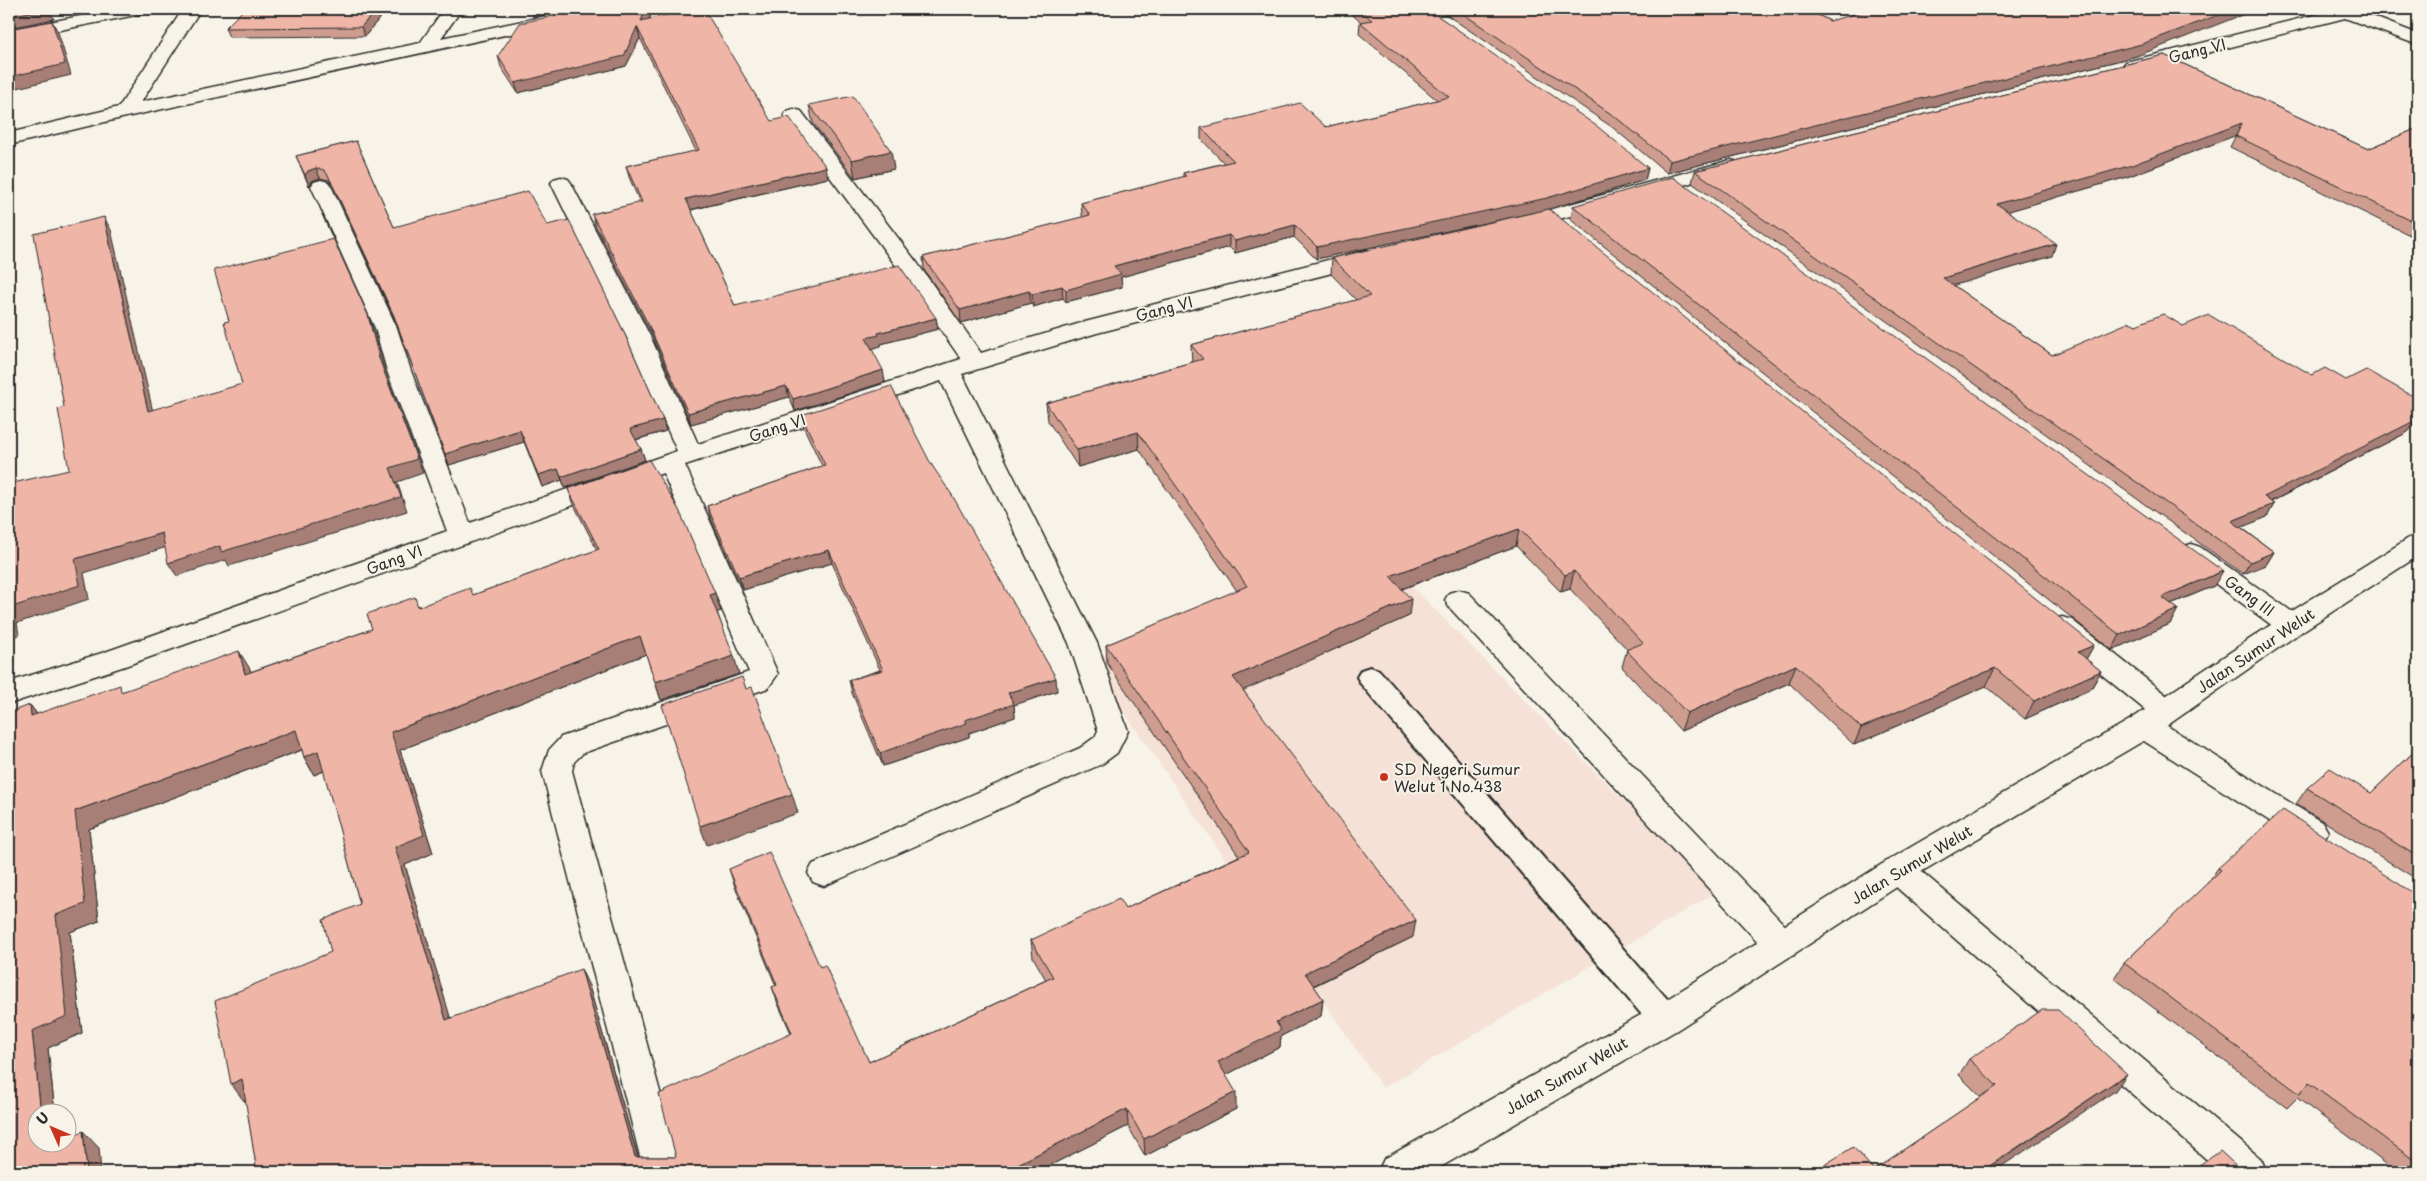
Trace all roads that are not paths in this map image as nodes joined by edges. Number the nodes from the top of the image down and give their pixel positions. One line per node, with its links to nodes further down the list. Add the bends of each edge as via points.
1 (113, 9): 7 (street)
2 (141, 9): 10 (street)
3 (192, 9): 14 (street)
4 (453, 9): 12 (street)
5 (510, 9): 9 (street)
6 (602, 9): 9 (street)
7 (46, 10)
8 (2342, 10): 11 (street); 13 (street, Gang VI)
9 (494, 33): 12 (street)
10 (9, 35)
11 (2418, 40)
12 (426, 47): 14 (street)
13 (2112, 71)
14 (126, 111): 16 (street)
15 (794, 115): 26 (street, via 910,269)
16 (9, 139)
17 (1748, 161): 18 (street)
18 (1661, 178): 21 (street); 22 (street)
19 (561, 183): 28 (street, via 638,338)
20 (321, 186): 29 (street, via 386,328 399,371)
21 (1696, 198)
22 (1552, 217): 23 (street); 24 (street)
23 (1495, 229)
24 (1575, 235)
25 (1391, 252): 26 (street, Gang VI, via 1324,266 1089,328)
26 (975, 362): 27 (street, Gang VI)
27 (948, 371): 28 (street, Gang VI); 40 (street, via 1082,643 1113,731 1106,745 1091,756)
28 (681, 458): 29 (street, Gang VI); 43 (street, via 764,674 758,680 572,745 560,758 557,771)
29 (462, 535): 36 (street, Gang VI, via 115,659)
30 (2171, 538): 34 (street, Gang III)
31 (2418, 544): 34 (street, Jalan Sumur Welut)
32 (1459, 600): 41 (street)
33 (2042, 611): 37 (street)
34 (2291, 624): 37 (street, Jalan Sumur Welut)
35 (1370, 677): 42 (lane)
36 (9, 693)
37 (2155, 719): 38 (street); 39 (street, Jalan Sumur Welut)
38 (2335, 846)
39 (1898, 870): 41 (street, Jalan Sumur Welut); 45 (street)
40 (824, 873)
41 (1782, 945): 42 (street, Jalan Sumur Welut)
42 (1664, 1019): 44 (street, Jalan Sumur Welut)
43 (663, 1172)
44 (1397, 1172)
45 (2248, 1172)

